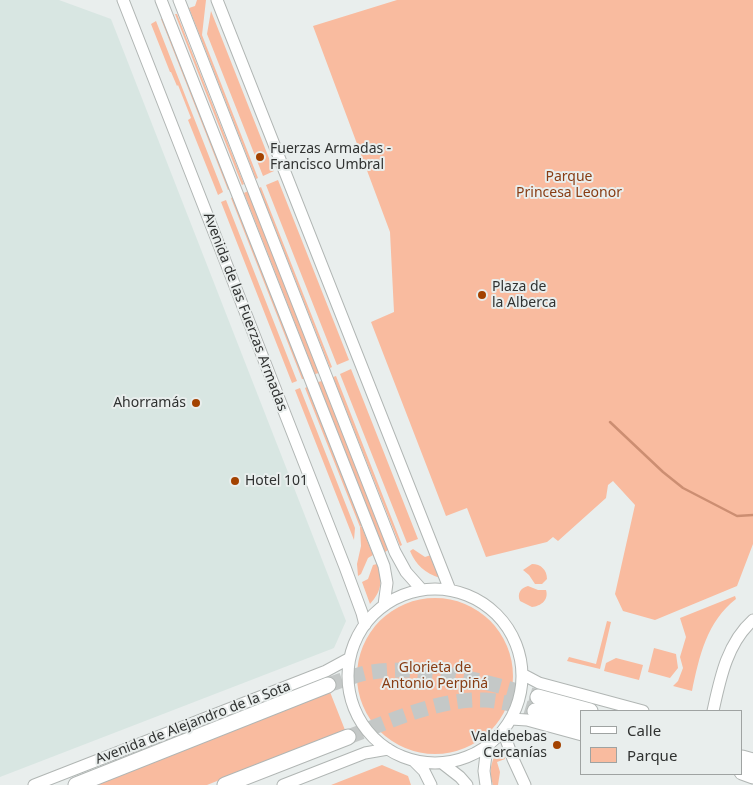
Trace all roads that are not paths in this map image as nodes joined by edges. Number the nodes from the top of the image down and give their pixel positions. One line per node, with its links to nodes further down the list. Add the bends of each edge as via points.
1 (123, 0): 9 (street, Avenida de las Fuerzas Armadas)
2 (161, 0): 7 (street, via 384,566 387,584)
3 (179, 0): 5 (street, via 395,552 406,572)
4 (217, 0): 6 (street)
5 (422, 590): 6 (street); 7 (street, via 402,595)
6 (450, 590): 11 (street, via 475,599 503,622 518,650)
7 (384, 605): 9 (street)
8 (753, 620): 15 (street, via 730,648)
9 (365, 624): 10 (street)
10 (350, 658): 22 (street, via 348,678 354,708 370,734); 27 (street, Avenida de Alejandro de la Sota, via 326,671)
11 (522, 674): 14 (street, via 545,685); 16 (street, via 520,696)
12 (328, 685): 28 (main road, Avenida de Alejandro de la Sota)
13 (582, 710): 17 (main road, via 536,704)
14 (639, 710)
15 (713, 710)
16 (510, 719): 18 (street); 19 (street, via 527,720)
17 (580, 722)
18 (503, 731): 21 (street); 34 (street)
19 (580, 734)
20 (348, 737): 29 (main road)
21 (487, 746): 25 (street, via 470,756); 33 (street)
22 (388, 749): 23 (street); 30 (street, via 365,753)
23 (413, 760): 25 (street); 31 (street, via 424,771)
24 (744, 760): 26 (main road)
25 (442, 763): 32 (street)
26 (753, 776)
27 (34, 785)
28 (76, 785)
29 (225, 785)
30 (283, 785)
31 (430, 785)
32 (467, 785)
33 (486, 785)
34 (525, 785)

